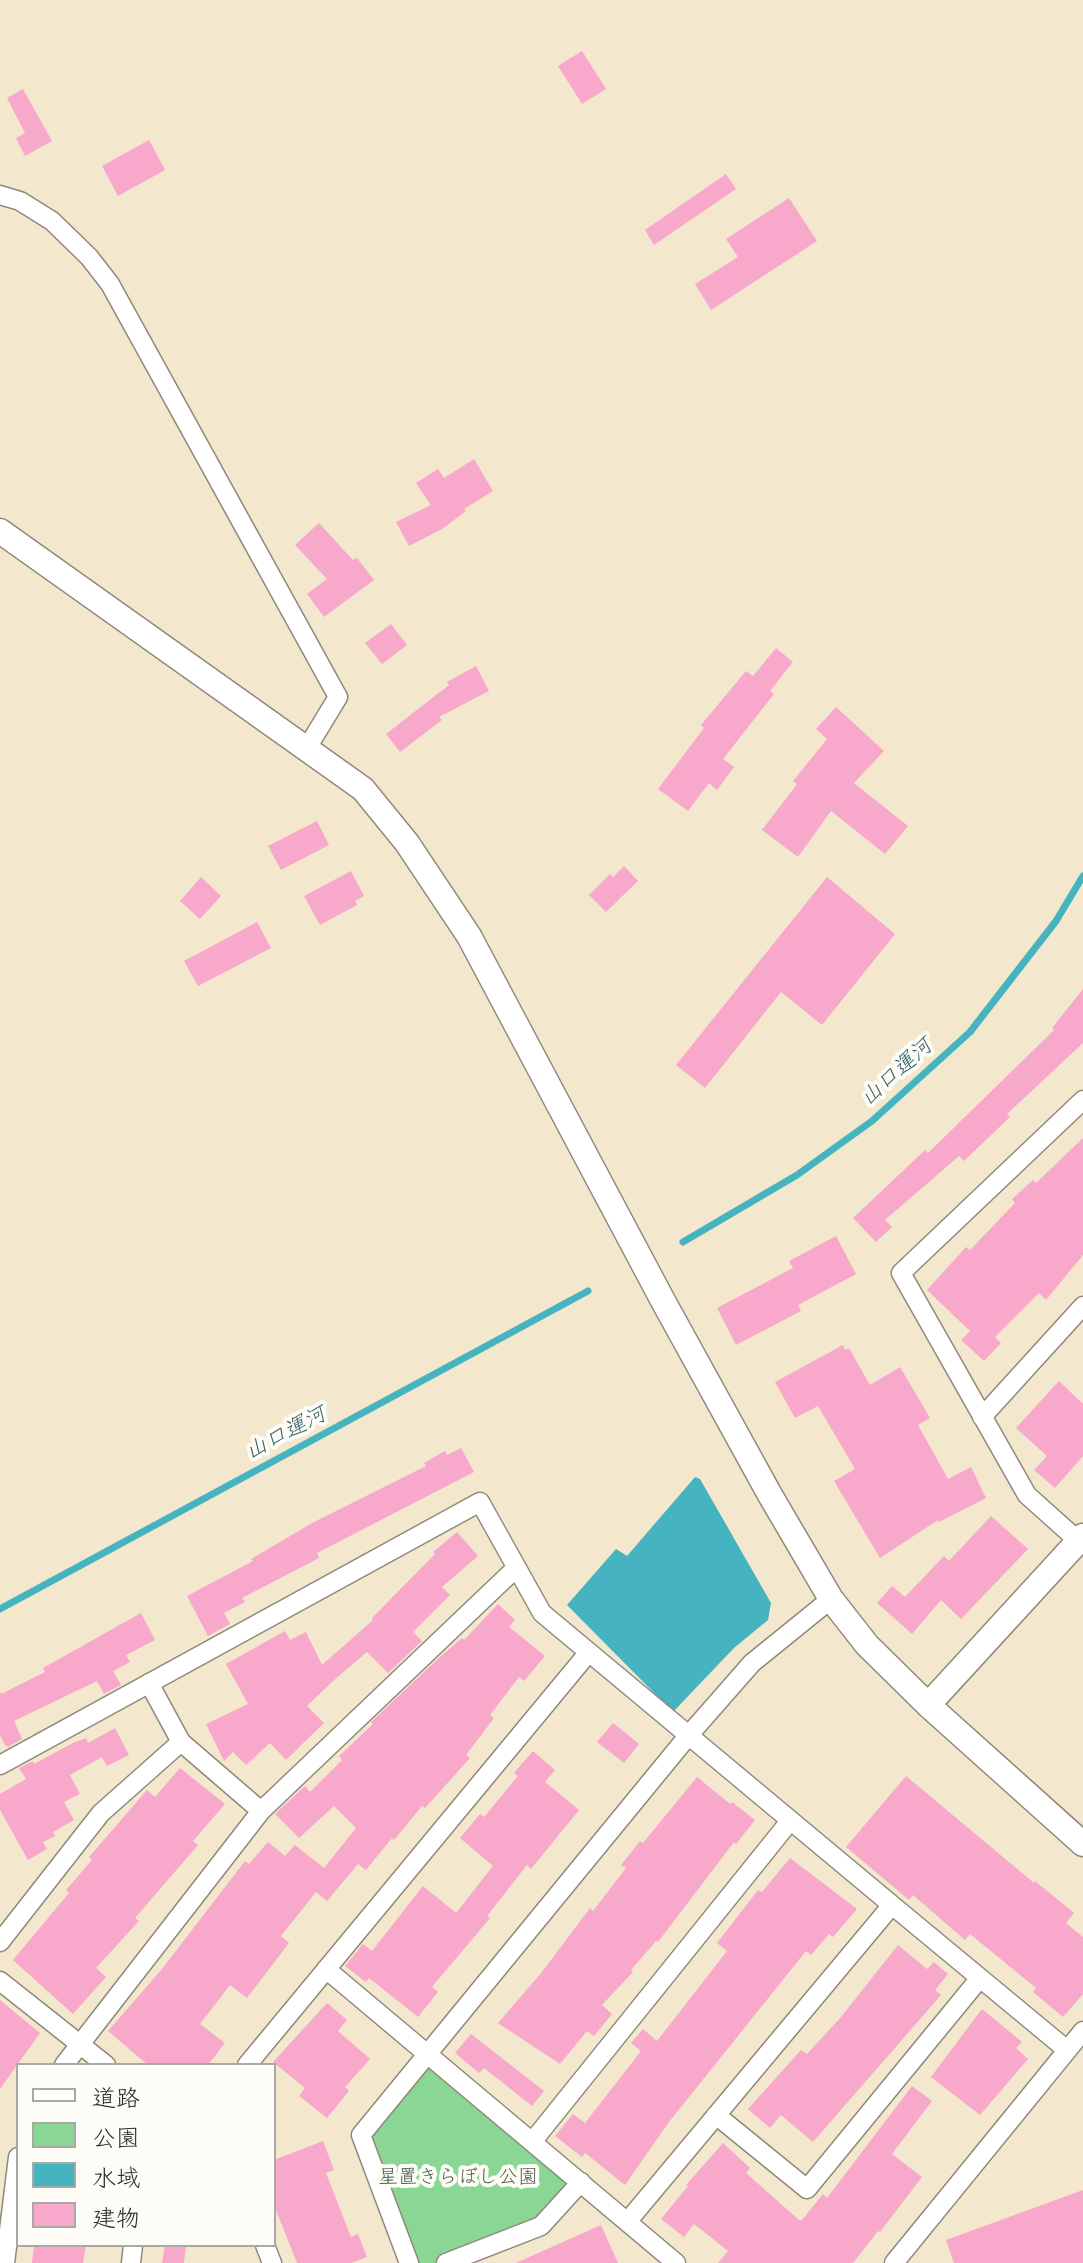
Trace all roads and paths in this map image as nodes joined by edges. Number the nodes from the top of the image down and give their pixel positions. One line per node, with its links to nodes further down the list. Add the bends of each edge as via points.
1 (0, 195): 3 (street, via 52,221 110,284 338,697)
2 (0, 531): 3 (street)
3 (307, 748): 9 (street, via 363,789 407,843 469,936 669,1312)
4 (1083, 1100): 6 (street, via 901,1273)
5 (1083, 1306): 6 (street)
6 (982, 1417): 7 (street, via 1027,1495)
7 (1082, 1540): 12 (street)
8 (516, 1568): 10 (street, via 542,1613); 11 (street, via 480,1502); 16 (street)
9 (831, 1599): 12 (street, via 867,1645); 13 (street, via 752,1663)
10 (589, 1652): 13 (street); 21 (street)
11 (149, 1683): 14 (street); 15 (street)
12 (928, 1705): 18 (street)
13 (688, 1736): 17 (street); 27 (street)
14 (181, 1742): 16 (street); 20 (street, via 101,1813)
15 (0, 1765)
16 (261, 1811): 25 (street)
17 (790, 1821): 19 (street); 32 (street)
18 (1083, 1844)
19 (892, 1905): 22 (street); 31 (street)
20 (0, 1942)
21 (326, 1969): 27 (street); 30 (street)
22 (980, 1978): 26 (street); 31 (street, via 807,2189)
23 (0, 1981): 25 (street)
24 (1083, 2031): 26 (street)
25 (79, 2044): 28 (street); 29 (street)
26 (1067, 2050): 40 (street)
27 (428, 2054): 32 (street); 37 (street, via 361,2135)
28 (65, 2063)
29 (103, 2063)
30 (249, 2063)
31 (716, 2115): 35 (street)
32 (532, 2142): 34 (street)
33 (16, 2173): 36 (street)
34 (581, 2182): 35 (street); 38 (street, via 541,2226)
35 (627, 2222): 39 (street)
36 (5, 2263)
37 (409, 2263)
38 (446, 2263)
39 (676, 2263)
40 (894, 2263)

